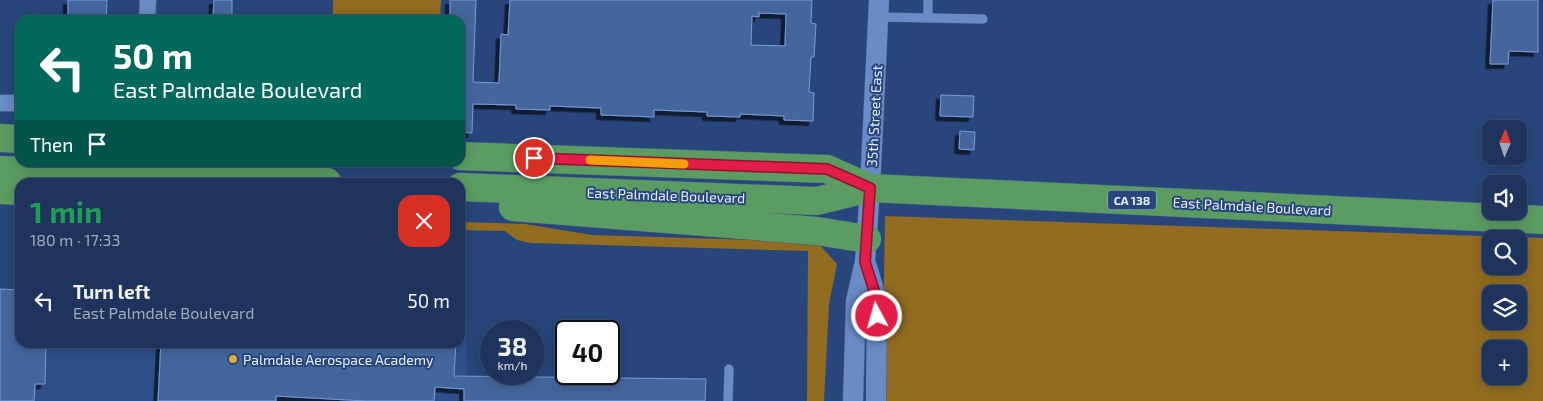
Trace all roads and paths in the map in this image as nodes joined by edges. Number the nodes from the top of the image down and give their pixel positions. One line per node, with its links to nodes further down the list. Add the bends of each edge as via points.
1 (148, 0): 4 (street)
2 (928, 0): 5 (lane)
3 (879, 8): 5 (lane); 15 (street, 35th Street East)
4 (147, 15)
5 (928, 18): 6 (lane)
6 (983, 19)
7 (0, 103): 8 (street)
8 (15, 103)
9 (0, 138): 10 (highway)
10 (15, 139)
11 (465, 156): 15 (highway, East Palmdale Boulevard / CA 138, via 827,169)
12 (0, 170): 13 (highway)
13 (126, 178)
14 (465, 188): 15 (highway, East Palmdale Boulevard, via 817,201)
15 (870, 188): 19 (highway, East Palmdale Boulevard / CA 138); 20 (street, 35th Street East)
16 (0, 190): 17 (highway)
17 (15, 191)
18 (465, 199): 20 (highway, via 476,204 817,231)
19 (1543, 220)
20 (866, 251): 23 (street, 35th Street East, via 856,301); 24 (street, 35th Street East, via 877,300)
21 (729, 368): 22 (lane)
22 (728, 401)
23 (853, 401)
24 (876, 401)

